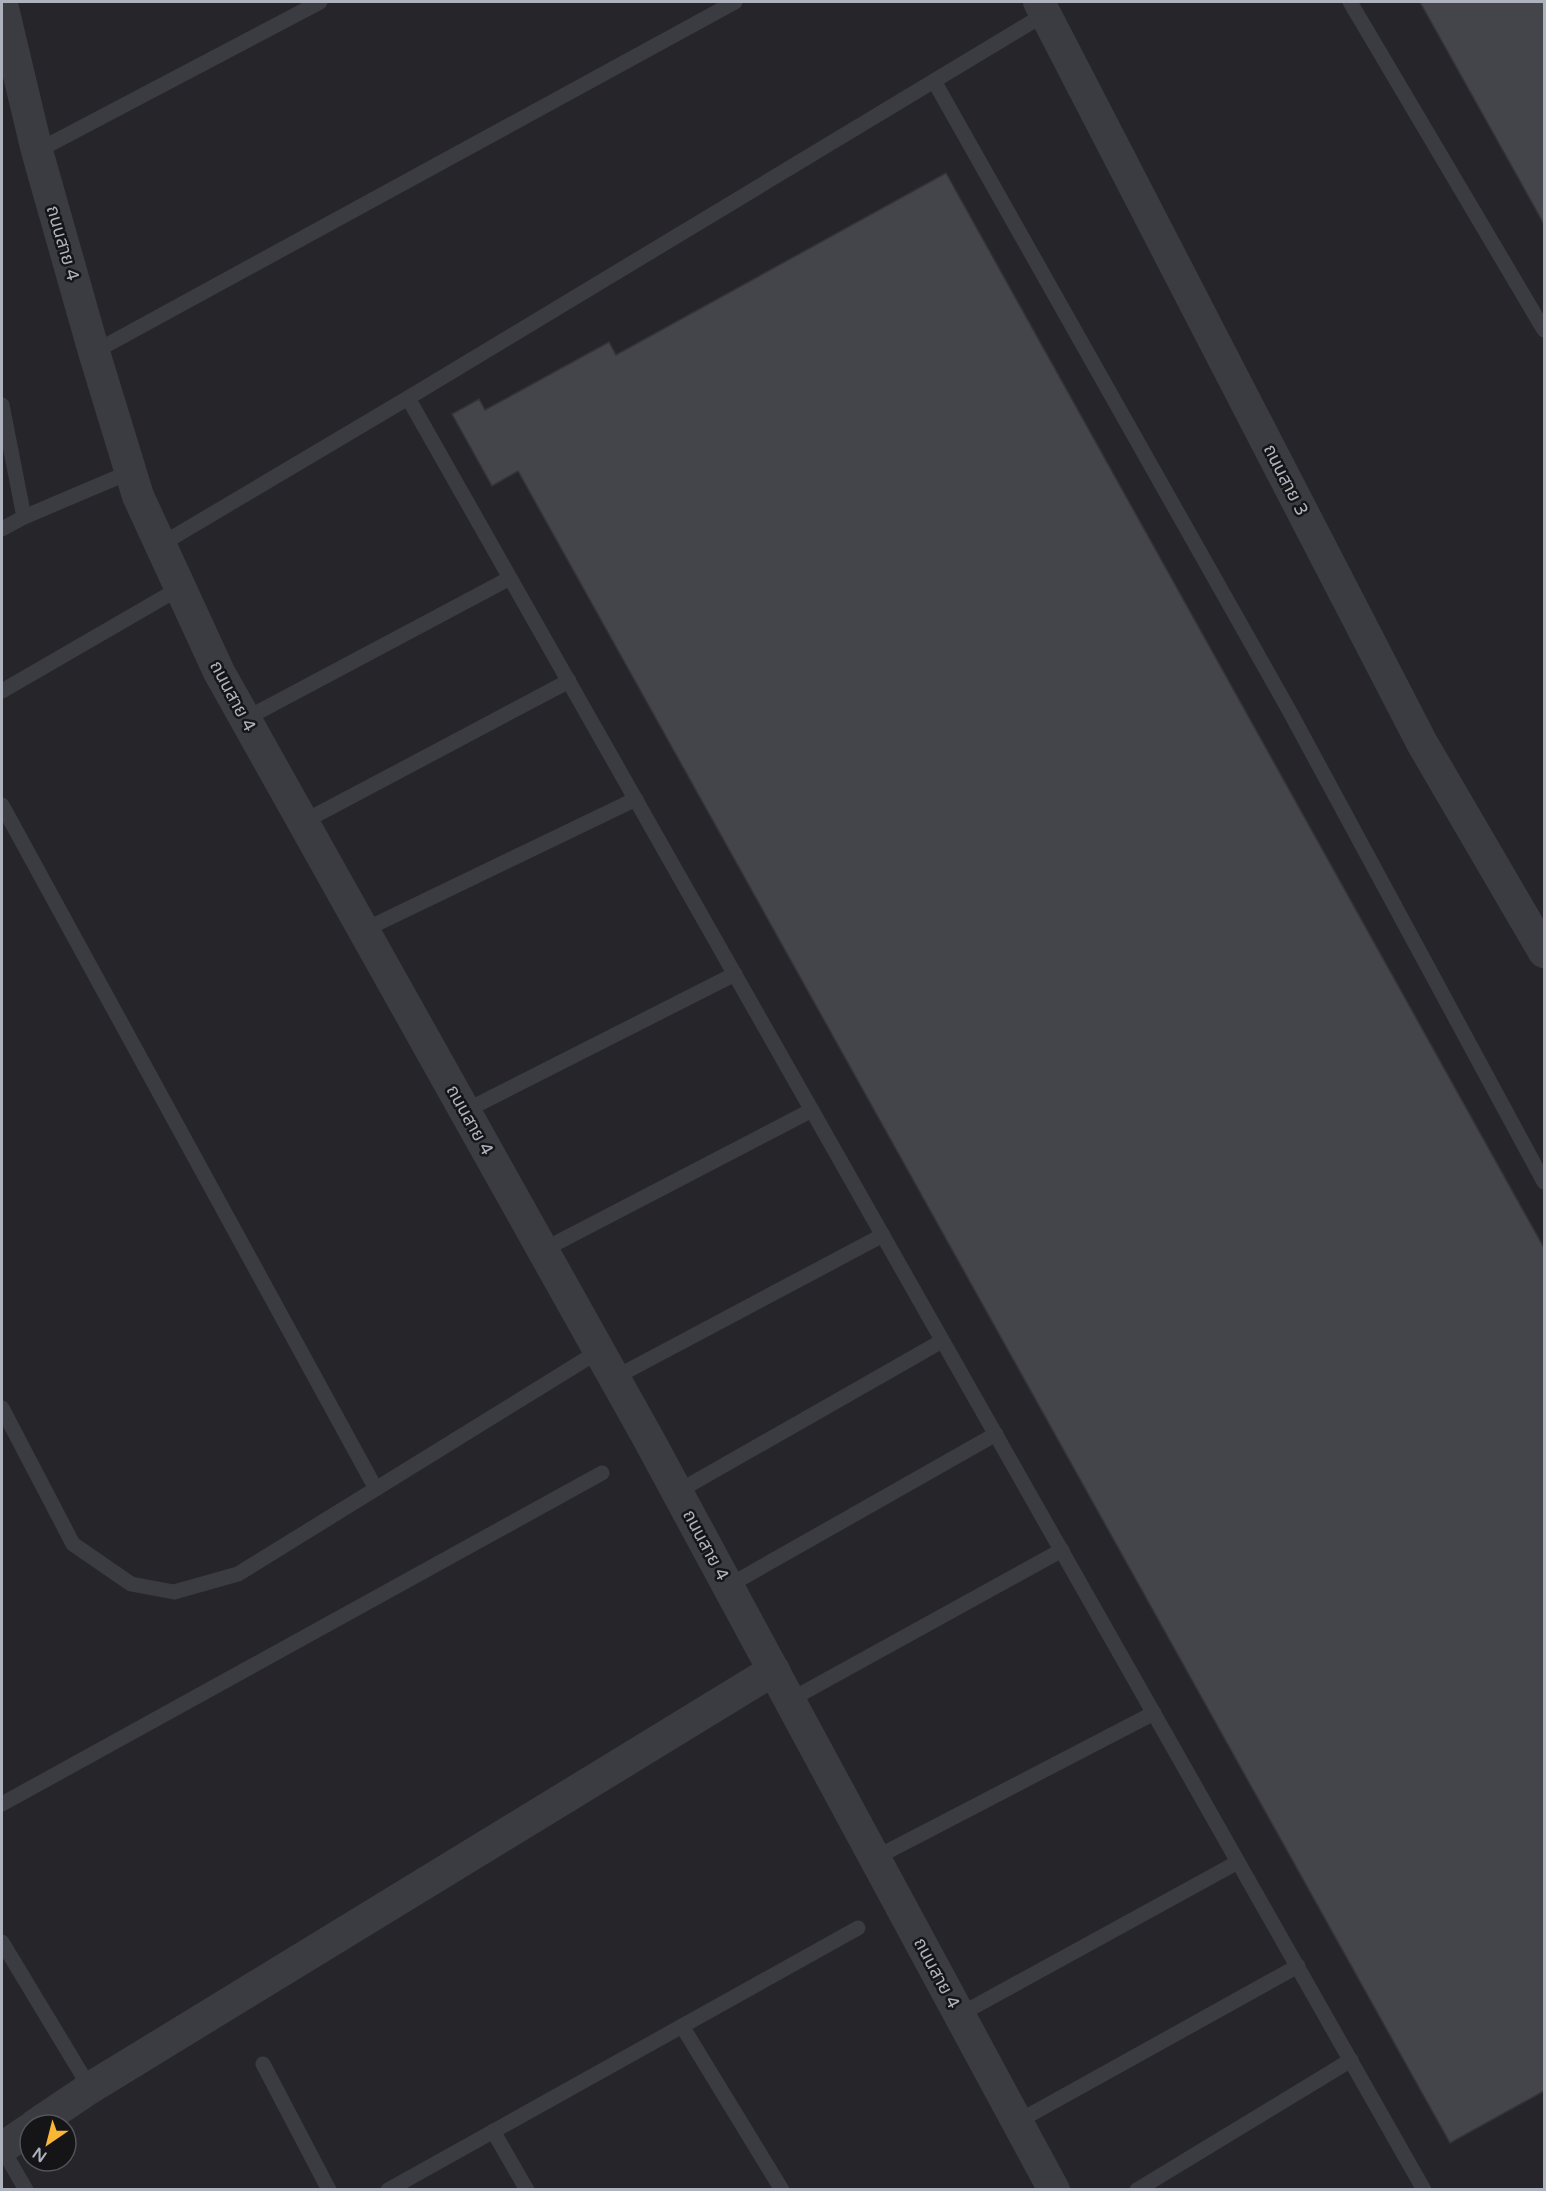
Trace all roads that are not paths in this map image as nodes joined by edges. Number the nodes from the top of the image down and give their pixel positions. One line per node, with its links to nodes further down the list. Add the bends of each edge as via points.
1 (320, 2): 7 (lane)
2 (735, 2): 9 (lane)
3 (1350, 2): 8 (lane)
4 (2, 4): 7 (street, ถนนสาย 4)
5 (1042, 8): 6 (lane); 25 (street, ถนนสาย 3, via 1422,743)
6 (934, 81): 10 (lane); 29 (lane, via 1290,712)
7 (37, 151): 9 (street, ถนนสาย 4)
8 (1545, 330)
9 (94, 352): 12 (street, ถนนสาย 4)
10 (408, 398): 15 (lane); 16 (lane)
11 (2, 405): 13 (lane)
12 (130, 472): 13 (lane); 15 (street, ถนนสาย 4)
13 (24, 517): 14 (lane)
14 (2, 529)
15 (160, 545): 17 (street, ถนนสาย 4)
16 (510, 578): 18 (lane); 20 (lane)
17 (180, 588): 19 (lane); 20 (street, ถนนสาย 4)
18 (569, 681): 21 (lane); 23 (lane)
19 (2, 691)
20 (245, 718): 23 (street, ถนนสาย 4)
21 (636, 799): 24 (lane); 26 (lane)
22 (2, 805): 38 (lane)
23 (303, 822): 24 (street, ถนนสาย 4)
24 (364, 930): 28 (street, ถนนสาย 4)
25 (1545, 952)
26 (735, 974): 27 (lane); 28 (lane)
27 (812, 1110): 30 (lane); 31 (lane)
28 (465, 1111): 31 (street, ถนนสาย 4)
29 (1545, 1182)
30 (884, 1235): 32 (lane); 34 (lane)
31 (543, 1250): 33 (street, ถนนสาย 4)
32 (942, 1341): 36 (lane); 39 (lane)
33 (599, 1351): 34 (street, ถนนสาย 4); 38 (lane)
34 (614, 1378): 39 (street, ถนนสาย 4)
35 (2, 1408): 38 (lane, via 73,1544 131,1584 174,1593 238,1574)
36 (996, 1434): 40 (lane); 41 (lane)
37 (602, 1473): 45 (lane)
38 (376, 1489)
39 (677, 1492): 41 (street, ถนนสาย 4)
40 (1062, 1550): 43 (lane); 44 (lane)
41 (728, 1586): 42 (street, ถนนสาย 4)
42 (774, 1670): 43 (street, ถนนสาย 4); 55 (street)
43 (790, 1700): 46 (street, ถนนสาย 4)
44 (1154, 1713): 46 (lane); 47 (lane)
45 (2, 1804)
46 (875, 1858): 51 (street, ถนนสาย 4)
47 (1238, 1862): 50 (lane); 51 (lane)
48 (858, 1928): 52 (lane)
49 (2, 1942): 55 (lane)
50 (1298, 1966): 53 (lane); 57 (lane)
51 (959, 2015): 57 (street, ถนนสาย 4)
52 (682, 2026): 58 (lane); 65 (lane)
53 (1351, 2060): 67 (lane); 68 (lane)
54 (263, 2064): 62 (lane)
55 (90, 2088): 56 (street)
56 (53, 2113)
57 (1017, 2122): 66 (street, ถนนสาย 4)
58 (493, 2131): 63 (lane); 64 (lane)
59 (18, 2137): 60 (street)
60 (2, 2148): 61 (lane)
61 (26, 2190)
62 (328, 2190)
63 (388, 2190)
64 (527, 2190)
65 (782, 2190)
66 (1054, 2190)
67 (1137, 2190)
68 (1424, 2190)

